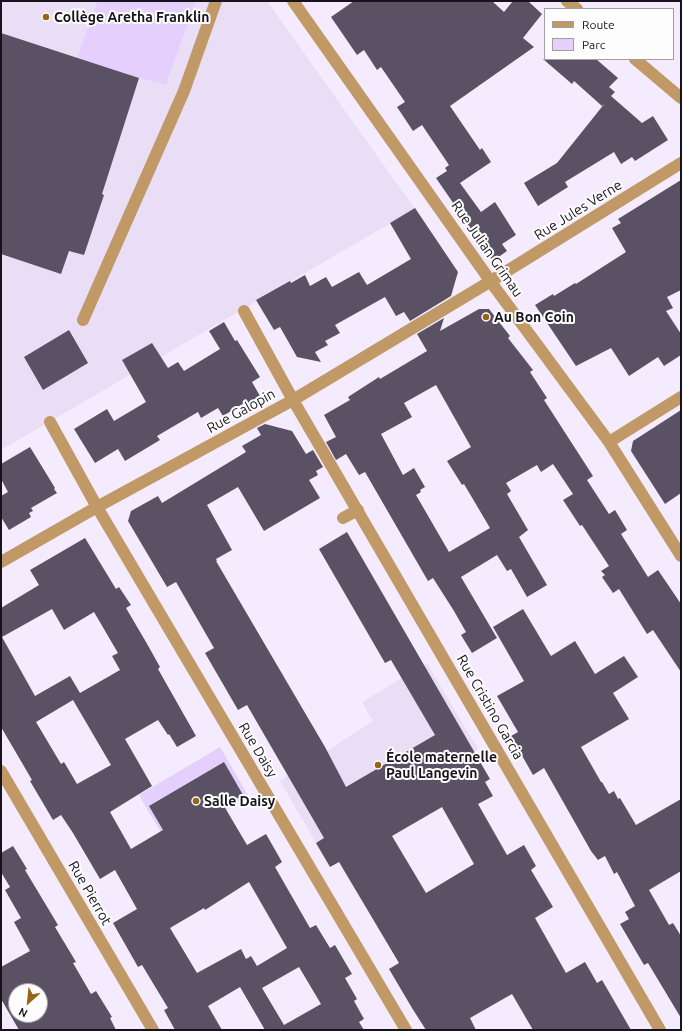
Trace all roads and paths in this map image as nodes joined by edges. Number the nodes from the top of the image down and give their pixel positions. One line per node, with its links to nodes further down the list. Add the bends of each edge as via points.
1 (216, 1): 10 (street, via 184,91)
2 (294, 1): 8 (street, Rue Julian Grimau)
3 (567, 1): 4 (street)
4 (576, 8)
5 (636, 60): 6 (street)
6 (681, 98)
7 (681, 163): 8 (street, Rue Jules Verne)
8 (492, 282): 12 (street, Rue Galopin); 14 (street, Rue Julian Grimau)
9 (244, 311): 12 (street, Rue Cristino Garcia)
10 (83, 320)
11 (681, 396): 14 (street)
12 (293, 400): 15 (street, Rue Galopin); 16 (street, Rue Cristino Garcia)
13 (50, 422): 15 (street, Rue Daisy)
14 (609, 442): 18 (street, Rue Julian Grimau)
15 (97, 507): 19 (street, Rue Galopin); 22 (street, Rue Daisy)
16 (358, 510): 17 (street); 23 (street, Rue Cristino Garcia)
17 (343, 518)
18 (681, 556)
19 (1, 562)
20 (1, 771): 21 (street, Rue Pierrot)
21 (153, 1030)
22 (406, 1030)
23 (660, 1030)

